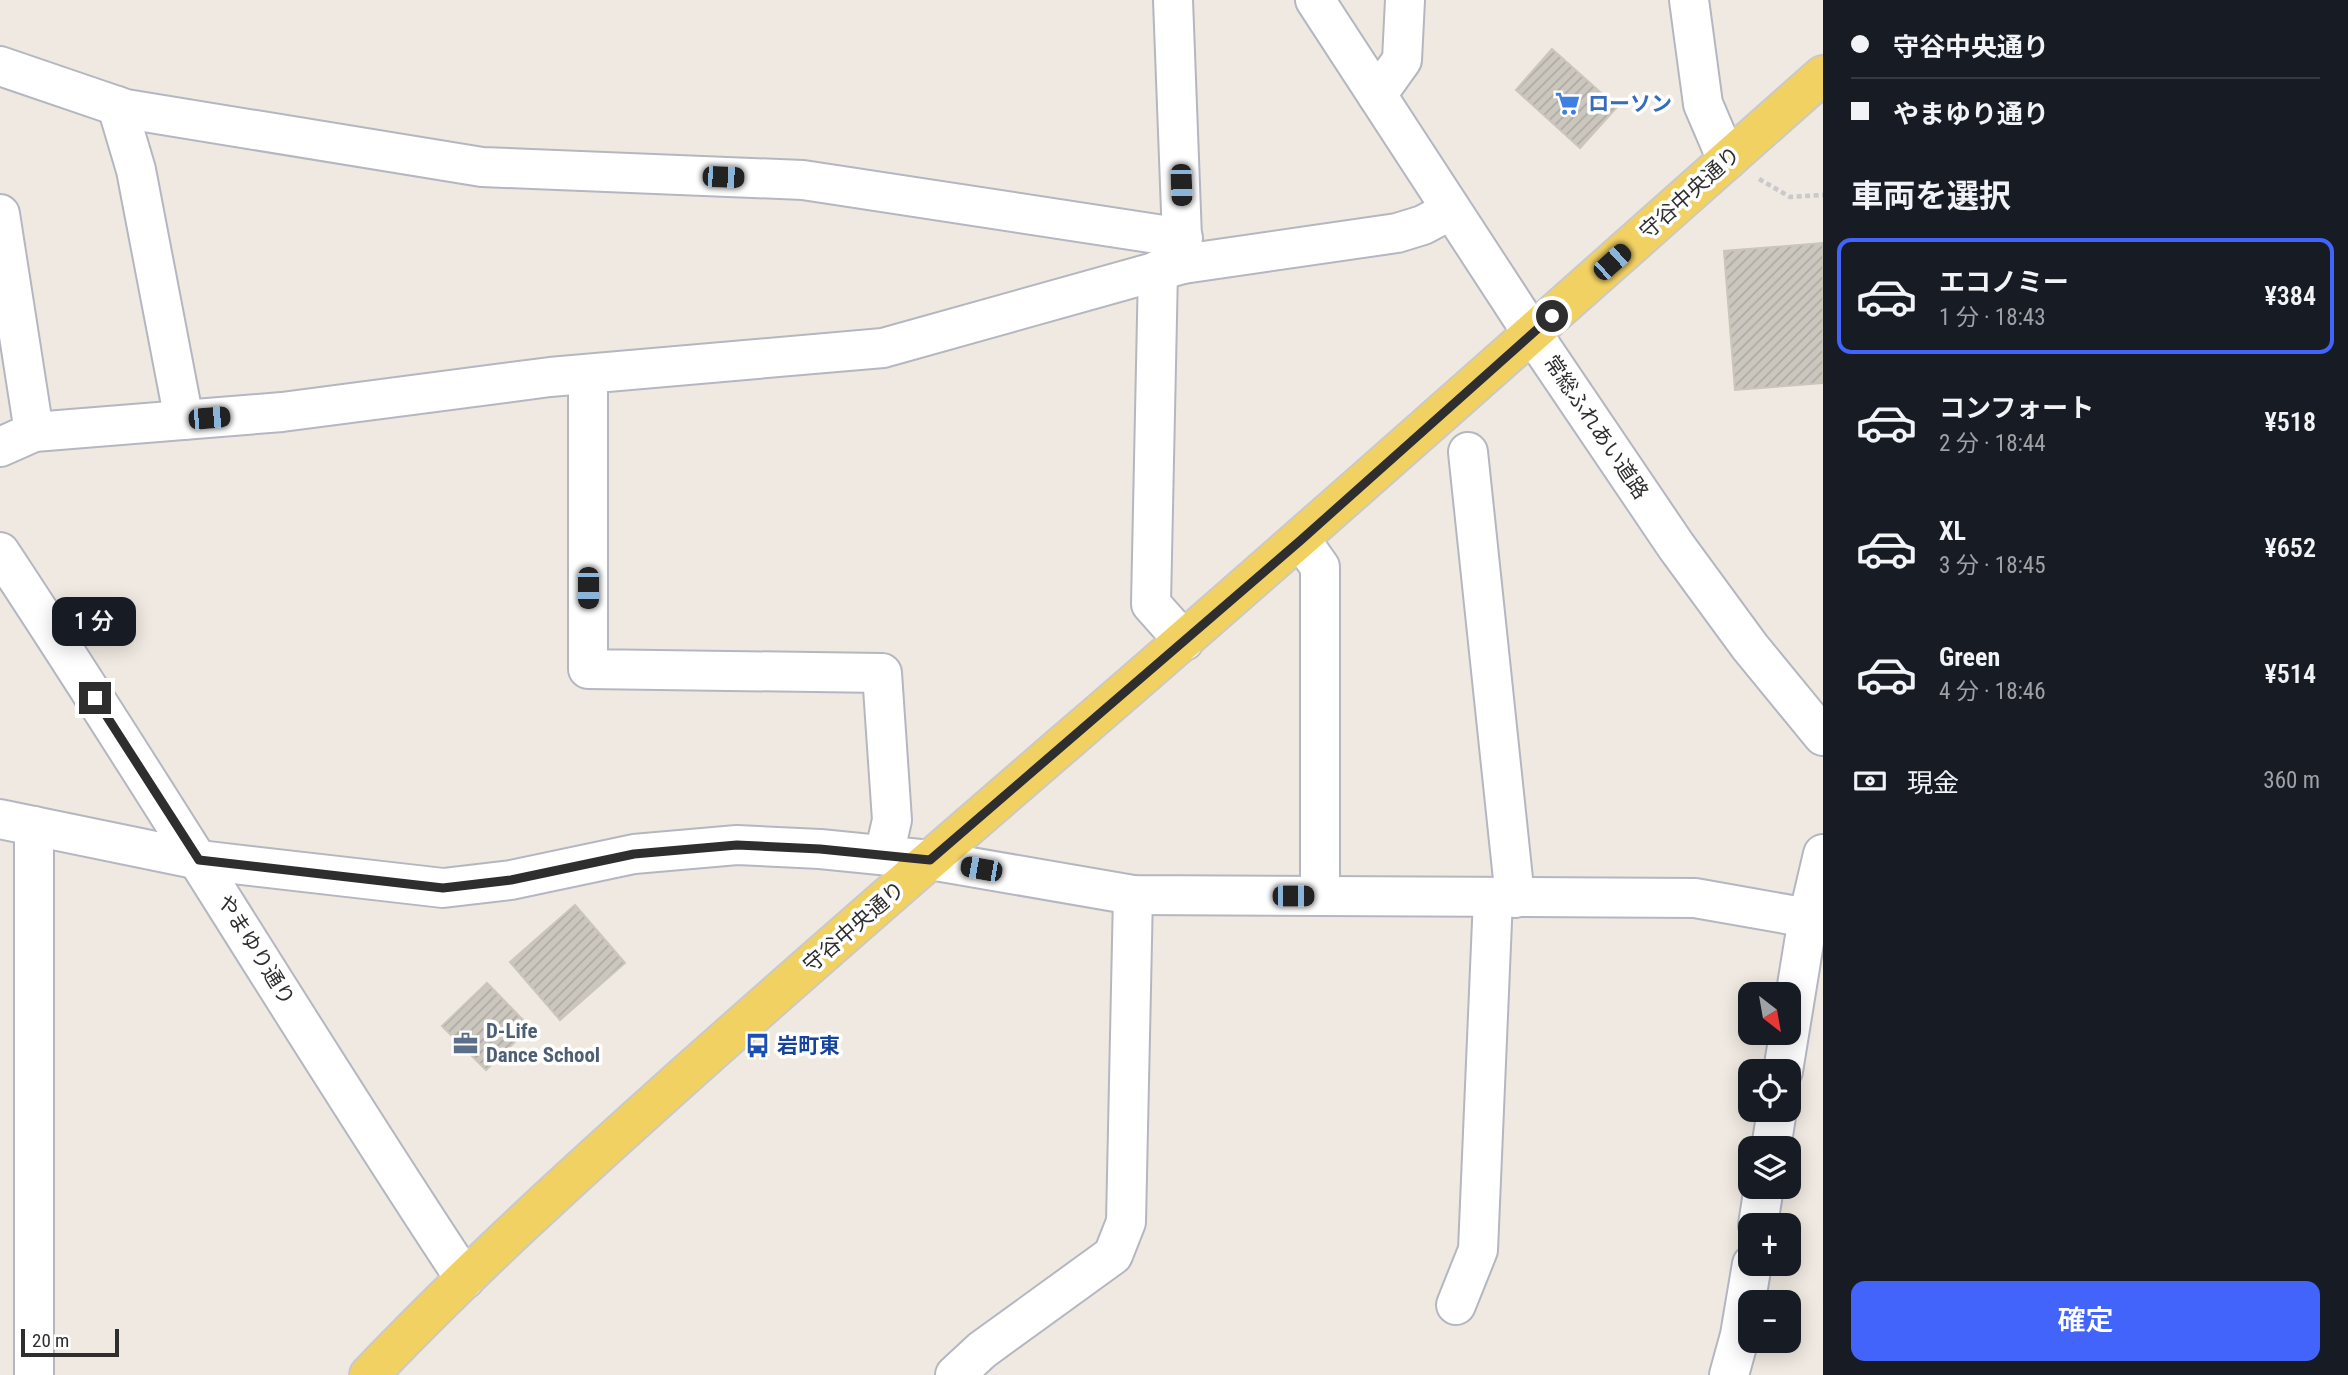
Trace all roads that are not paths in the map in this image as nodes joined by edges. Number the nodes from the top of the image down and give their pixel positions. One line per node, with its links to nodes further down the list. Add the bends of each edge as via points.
1 (1174, 0): 12 (street)
2 (1315, 0): 7 (street, 常総ふれあい道路)
3 (1405, 0): 7 (street, via 1402,61)
4 (1689, 0): 9 (street, via 1703,104)
5 (0, 66): 8 (street)
6 (1823, 75): 9 (main road, 守谷中央通り)
7 (1377, 95): 10 (street, 常総ふれあい道路)
8 (117, 106): 12 (street, via 482,167 803,180); 15 (street, via 136,170)
9 (1727, 160): 13 (main road, 守谷中央通り)
10 (1451, 210): 12 (street, via 1397,233); 13 (street, 常総ふれあい道路)
11 (0, 215): 16 (street)
12 (1175, 257): 14 (street, via 883,348); 21 (street, via 1151,604)
13 (1532, 333): 19 (main road, 守谷中央通り); 22 (street, 常総ふれあい道路, via 1676,545 1750,647)
14 (588, 373): 15 (street); 25 (street, via 588,668 882,673 892,820)
15 (184, 420): 16 (street)
16 (34, 432): 17 (street)
17 (0, 447)
18 (1468, 452): 30 (street)
19 (1301, 540): 21 (main road, 守谷中央通り); 29 (street, via 1320,567)
20 (0, 552): 26 (street, やまゆり通り)
21 (1184, 641): 27 (main road, 守谷中央通り)
22 (1823, 736)
23 (17, 823): 26 (street); 36 (street)
24 (1823, 854): 31 (street)
25 (884, 855): 26 (street, via 737,845 634,854 511,880 443,888); 27 (street)
26 (199, 860): 34 (street, やまゆり通り)
27 (930, 860): 28 (street); 34 (main road, 守谷中央通り, via 591,1159)
28 (1133, 895): 29 (street); 38 (street, via 1126,1222 1114,1255 982,1350)
29 (1320, 896): 30 (street)
30 (1504, 898): 31 (street, via 1695,898); 35 (street, via 1478,1250)
31 (1808, 918): 32 (street)
32 (1785, 1059)
33 (1750, 1276): 39 (street)
34 (465, 1279): 37 (main road, 守谷中央通り)
35 (1457, 1305)
36 (34, 1375)
37 (369, 1375)
38 (956, 1375)
39 (1729, 1375)

